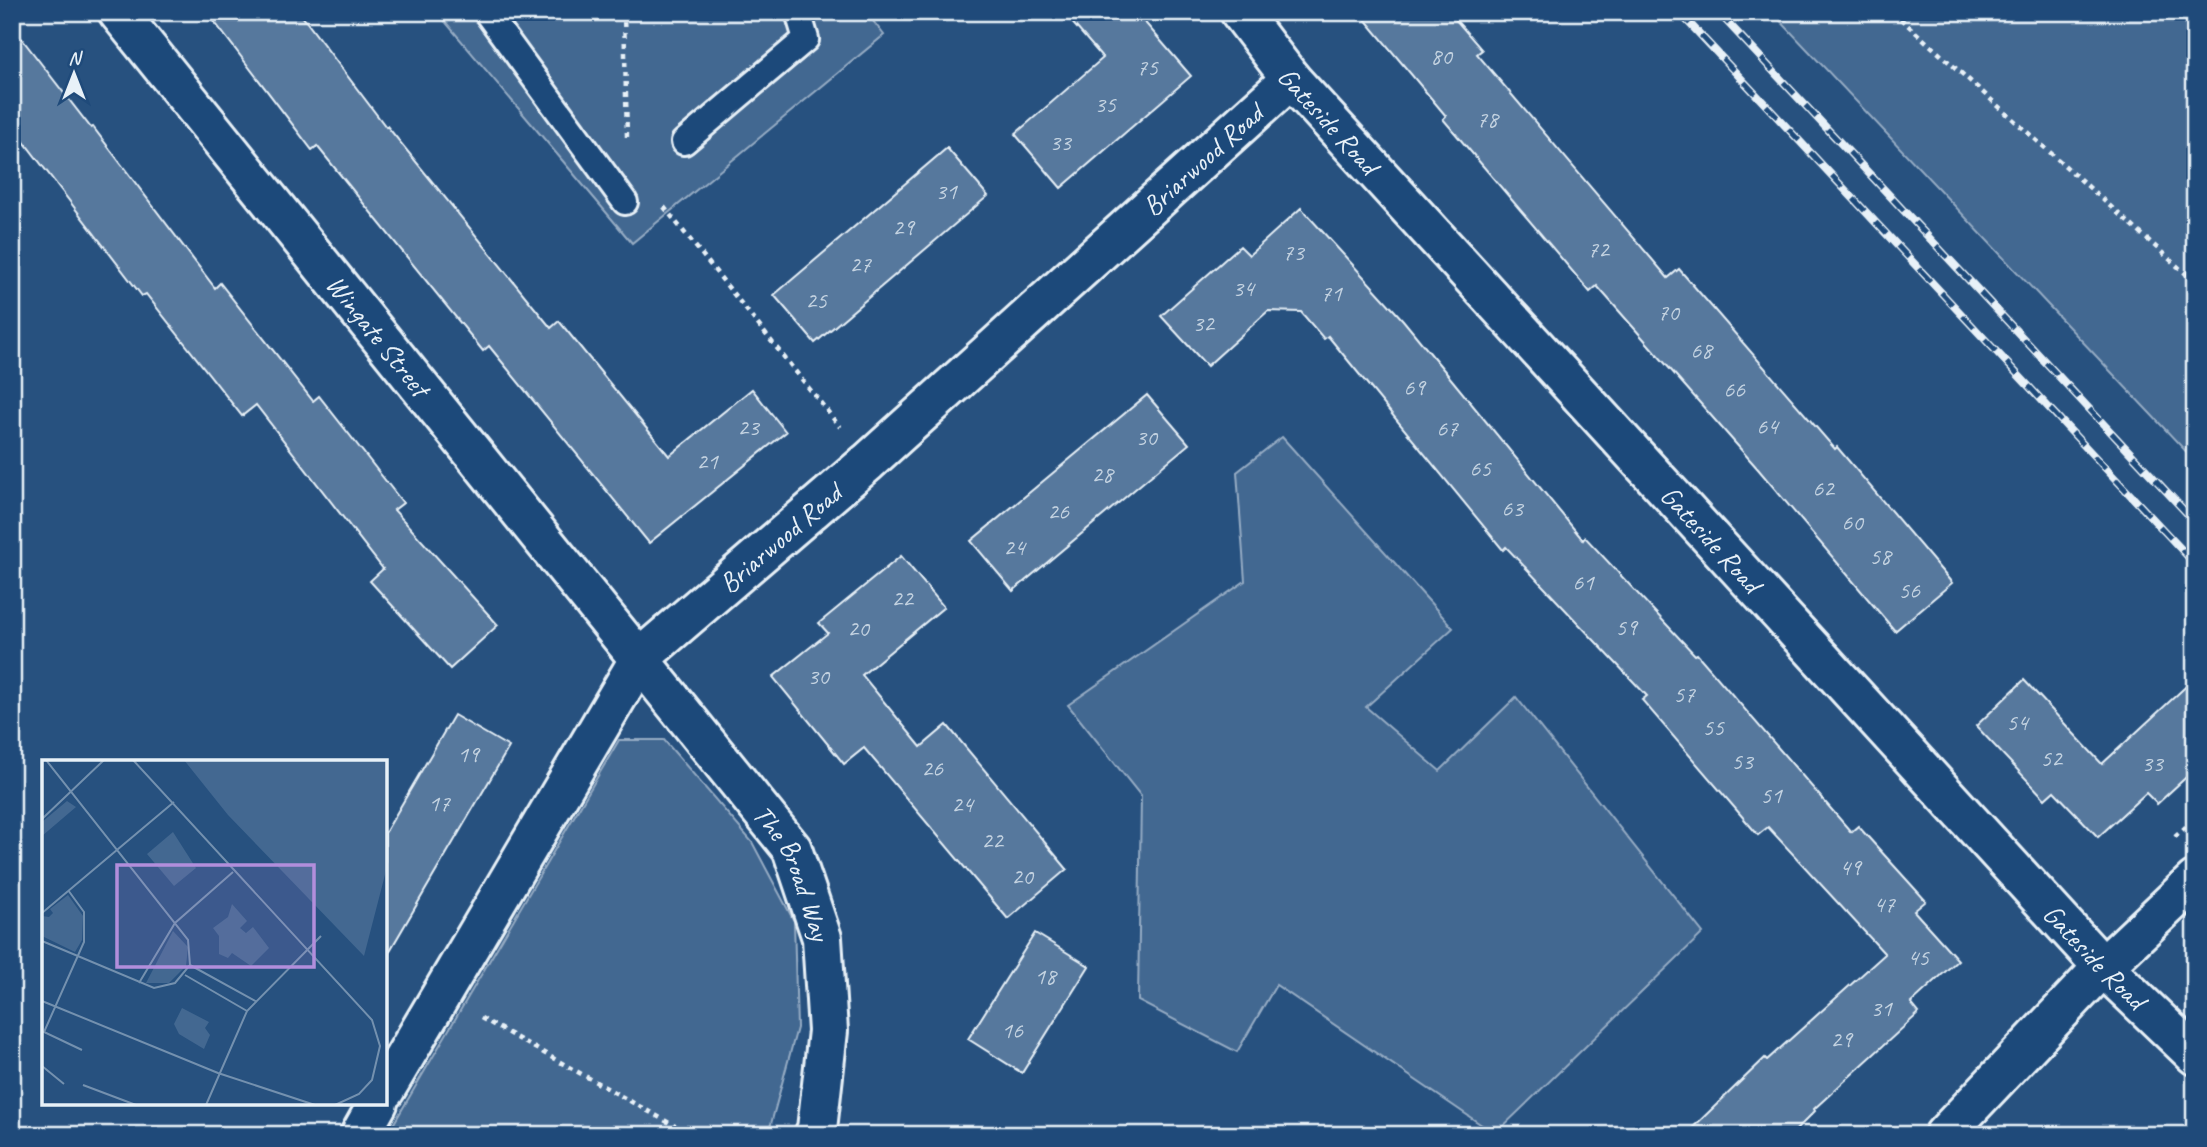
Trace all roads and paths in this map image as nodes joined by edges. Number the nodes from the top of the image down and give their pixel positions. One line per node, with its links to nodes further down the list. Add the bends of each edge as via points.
1 (118, 12): 12 (street, Wingate Street)
2 (486, 12): 9 (lane)
3 (624, 12): 9 (path)
4 (799, 12): 8 (lane, via 806,39)
5 (1240, 12): 7 (street, Gateside Road)
6 (1893, 12): 10 (path)
7 (1292, 79): 11 (street, Briarwood Road); 14 (street, Gateside Road)
8 (684, 142)
9 (625, 202): 11 (path, via 658,200)
10 (2195, 282)
11 (868, 462): 12 (street, Briarwood Road)
12 (640, 658): 15 (street, Briarwood Road); 19 (street, The Broad Way, via 792,849 822,938 828,1031)
13 (2195, 880): 14 (street)
14 (2103, 967): 16 (street, Gateside Road); 22 (street)
15 (440, 995): 17 (street, Briarwood Road); 21 (path)
16 (2195, 1055)
17 (387, 1087)
18 (377, 1105): 20 (street)
19 (820, 1133)
20 (360, 1135)
21 (691, 1135)
22 (1944, 1135)

